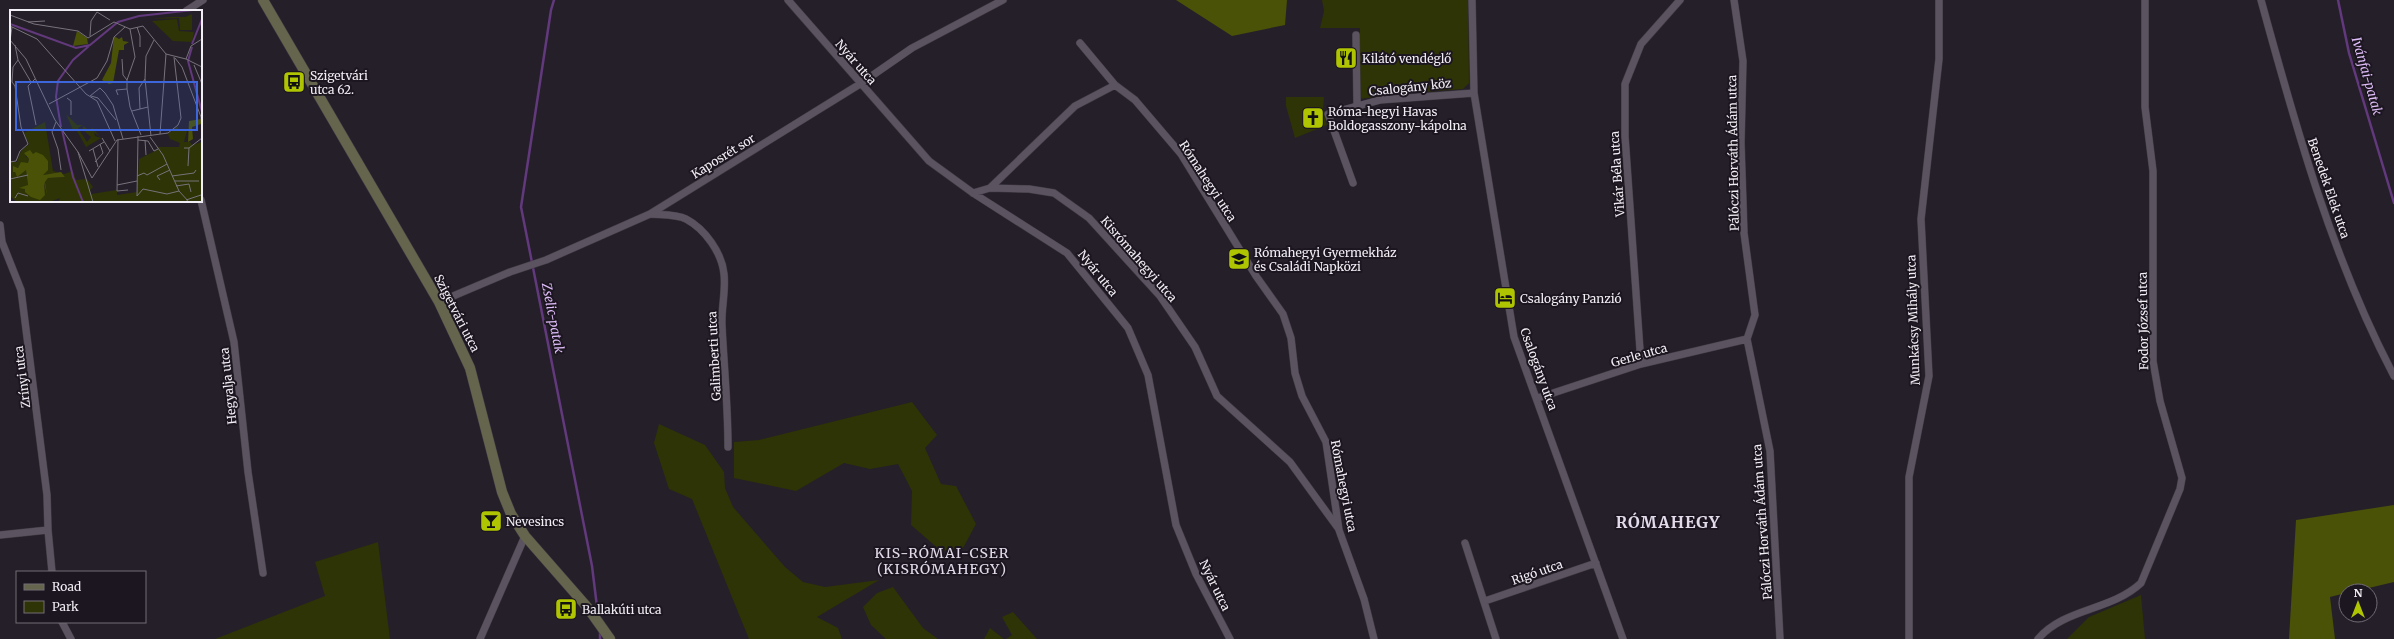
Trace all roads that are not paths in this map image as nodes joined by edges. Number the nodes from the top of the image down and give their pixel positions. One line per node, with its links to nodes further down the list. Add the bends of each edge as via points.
1 (188, 0): 12 (street)
2 (203, 0): 12 (street)
3 (263, 0): 26 (street, Szigetvári utca)
4 (788, 0): 16 (street, Nyár utca)
5 (1003, 0): 16 (street, Kaposrét sor, via 912,48)
6 (1472, 0): 18 (street, Csalogány utca)
7 (1680, 0): 28 (street, Vikár Béla utca, via 1641,44 1625,84 1625,136)
8 (1734, 0): 27 (street, Pálóczi Horváth Ádám utca, via 1743,61 1741,143 1744,233 1755,315)
9 (1939, 0): 50 (street, Munkácsy Mihály utca, via 1939,59 1921,219 1929,376 1910,477)
10 (2145, 0): 51 (street, Fodor József utca, via 2145,107 2153,171 2153,361 2160,401 2182,478 2180,490 2141,583 2130,593 2109,603 2062,619 2049,627)
11 (2261, 0): 29 (street, Benedek Elek utca, via 2287,96 2321,204 2372,335)
12 (192, 7): 13 (street)
13 (188, 10)
14 (1356, 35): 19 (street)
15 (1080, 43): 17 (street, Rómahegyi utca)
16 (860, 84): 22 (street, Nyár utca, via 929,161); 24 (street, Kaposrét sor)
17 (1115, 85): 21 (street, via 1075,106); 33 (street, Rómahegyi utca, via 1136,100 1181,154 1256,276 1283,314 1291,338 1295,373 1300,388 1326,442)
18 (1474, 93): 19 (street, Csalogány köz, via 1403,97); 30 (street, Csalogány utca, via 1514,336)
19 (1357, 104): 20 (street, Csalogány köz, via 1328,114)
20 (1353, 183)
21 (990, 188): 22 (street); 33 (street, Kisrómahegyi utca, via 1029,189 1054,193 1089,218 1160,296 1196,347 1217,396 1290,462)
22 (974, 193): 45 (street, Nyár utca, via 1068,253 1128,328 1148,375 1176,525 1196,574)
23 (201, 202): 39 (street, Hegyalja utca, via 234,342 248,472)
24 (650, 214): 26 (street, Kaposrét sor); 31 (street, Galimberti utca, via 685,218 716,248 722,260 722,324 728,392)
25 (0, 226): 32 (street, Zrínyi utca, via 2,242 21,290 47,495)
26 (439, 302): 35 (street, Szigetvári utca, via 470,368 502,492 511,514)
27 (1748, 339): 28 (street, Gerle utca); 49 (street, Pálóczi Horváth Ádám utca, via 1770,451)
28 (1641, 364): 30 (street, Gerle utca)
29 (2394, 376)
30 (1538, 398): 37 (street, Csalogány utca)
31 (728, 447)
32 (48, 530): 34 (street); 38 (street, Zrínyi utca)
33 (1339, 530): 46 (street, Rómahegyi utca, via 1364,599)
34 (0, 535)
35 (525, 536): 43 (street); 44 (street, Szigetvári utca, via 588,608)
36 (1465, 543): 40 (street)
37 (1596, 563): 40 (street, Rigó utca); 48 (street, Csalogány utca)
38 (52, 571)
39 (263, 573)
40 (1485, 601): 47 (street)
41 (62, 623): 42 (street)
42 (69, 637)
43 (480, 639)
44 (610, 639)
45 (1230, 639)
46 (1374, 639)
47 (1496, 639)
48 (1623, 639)
49 (1780, 639)
50 (1909, 639)
51 (2038, 639)

